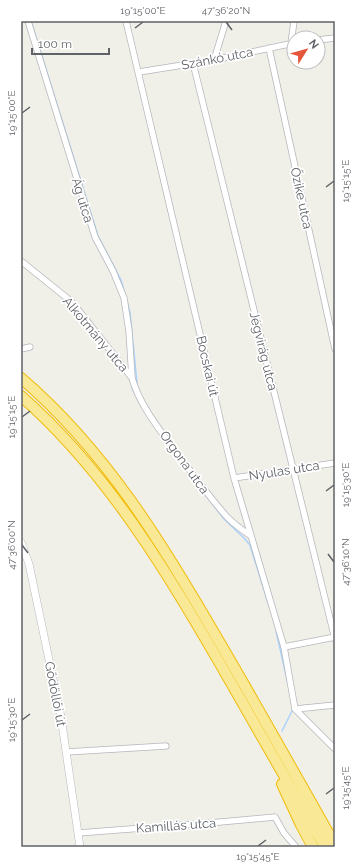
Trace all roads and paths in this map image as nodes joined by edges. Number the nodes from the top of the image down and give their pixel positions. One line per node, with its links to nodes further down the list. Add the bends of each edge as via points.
1 (28, 21): 14 (street, Ág utca, via 95,237 124,298)
2 (126, 21): 8 (street, Bocskai út)
3 (226, 21): 6 (street)
4 (286, 44): 5 (street, Szánkó utca)
5 (269, 48): 6 (street, Szánkó utca); 12 (street, Őzike utca)
6 (214, 60): 7 (street, Szánkó utca)
7 (193, 63): 8 (street, Szánkó utca); 17 (street, Jégvirág utca)
8 (139, 72): 18 (street, Bocskai út)
9 (21, 262): 14 (street, Alkotmány utca, via 72,302)
10 (30, 347): 11 (street)
11 (21, 349)
12 (335, 349)
13 (21, 378): 30 (highway, via 81,436 140,513 196,601)
14 (132, 378): 19 (street, Orgona utca, via 149,413 205,490 228,518)
15 (21, 396): 25 (highway, via 48,420 92,468 134,525 186,605)
16 (335, 462): 17 (street, Nyulas utca)
17 (293, 469): 18 (street, Nyulas utca); 21 (street, Jégvirág utca)
18 (234, 478): 19 (street, Bocskai út)
19 (251, 536): 22 (street, Bocskai út)
20 (21, 542): 28 (main road, Gödöllői út, via 29,564)
21 (335, 638): 22 (street)
22 (284, 647): 24 (street, Bocskai út)
23 (335, 705): 24 (street)
24 (296, 709): 27 (street)
25 (264, 741): 33 (highway, via 294,812); 34 (highway)
26 (166, 746): 28 (street)
27 (335, 749)
28 (66, 752): 29 (main road, Gödöllői út)
29 (78, 833): 31 (main road, Gödöllői út); 32 (street, Kamillás utca, via 275,817)
30 (335, 845)
31 (80, 847)
32 (296, 847)
33 (313, 847)
34 (325, 847)

